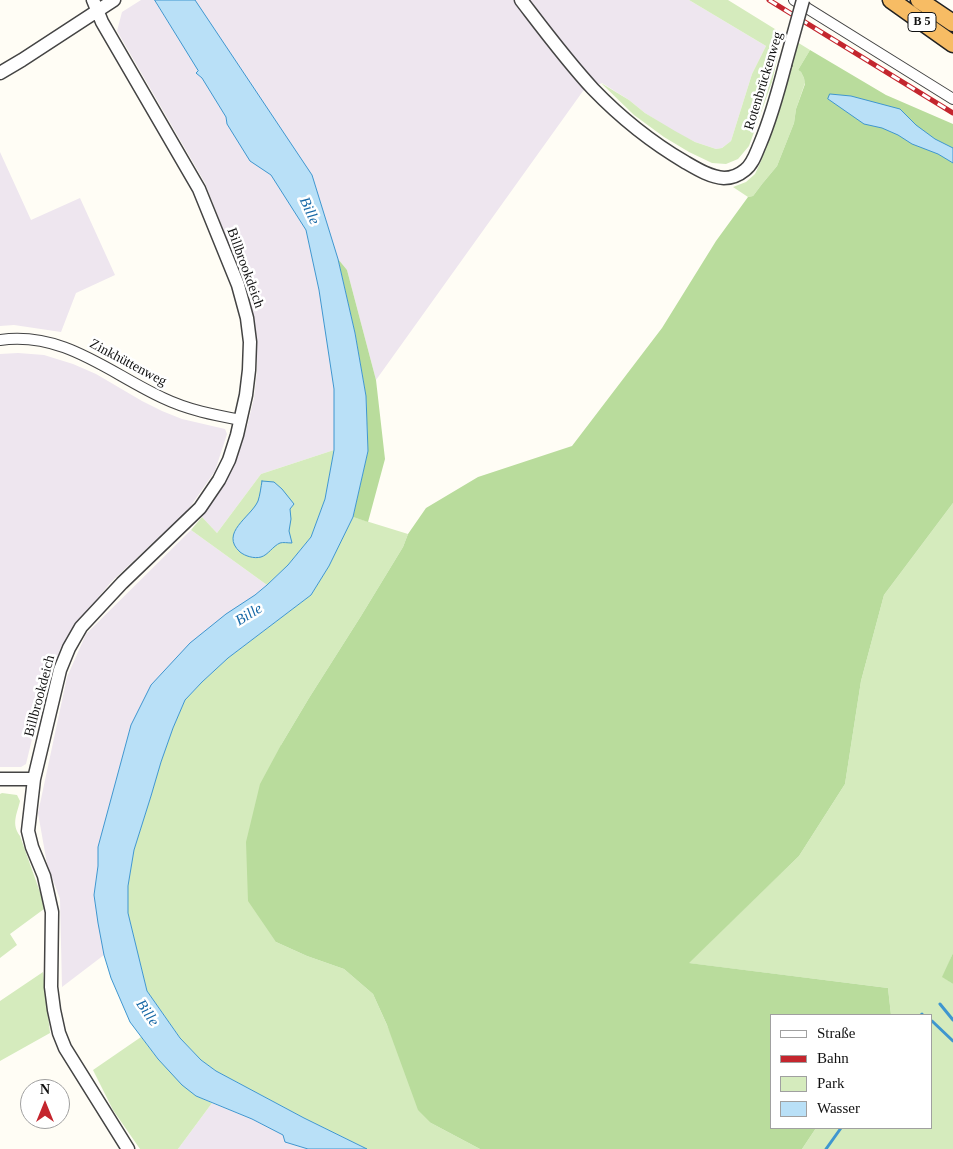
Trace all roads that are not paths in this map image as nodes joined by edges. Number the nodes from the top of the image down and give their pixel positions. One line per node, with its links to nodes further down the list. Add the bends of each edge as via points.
1 (114, 0): 7 (street)
2 (521, 0): 4 (street, Rotenbrückenweg, bridge, via 589,85 625,119 698,170 728,178 746,170 769,123)
3 (794, 0): 11 (street)
4 (803, 0)
5 (891, 0): 9 (highway, B 5)
6 (919, 0): 8 (highway, B 5)
7 (95, 5): 10 (street); 13 (street, Billbrookdeich, via 199,189 238,285 250,342)
8 (953, 23)
9 (953, 44)
10 (0, 73)
11 (953, 99)
12 (0, 340): 13 (street, Zinkhüttenweg, via 30,340 59,345 94,359 182,406)
13 (241, 420): 15 (street, Billbrookdeich, via 229,460 200,508 81,627 60,670)
14 (0, 779): 15 (street)
15 (34, 779): 16 (street, Billbrookdeich, via 28,831 44,876 52,912 51,987 59,1033 65,1048)
16 (128, 1149)

